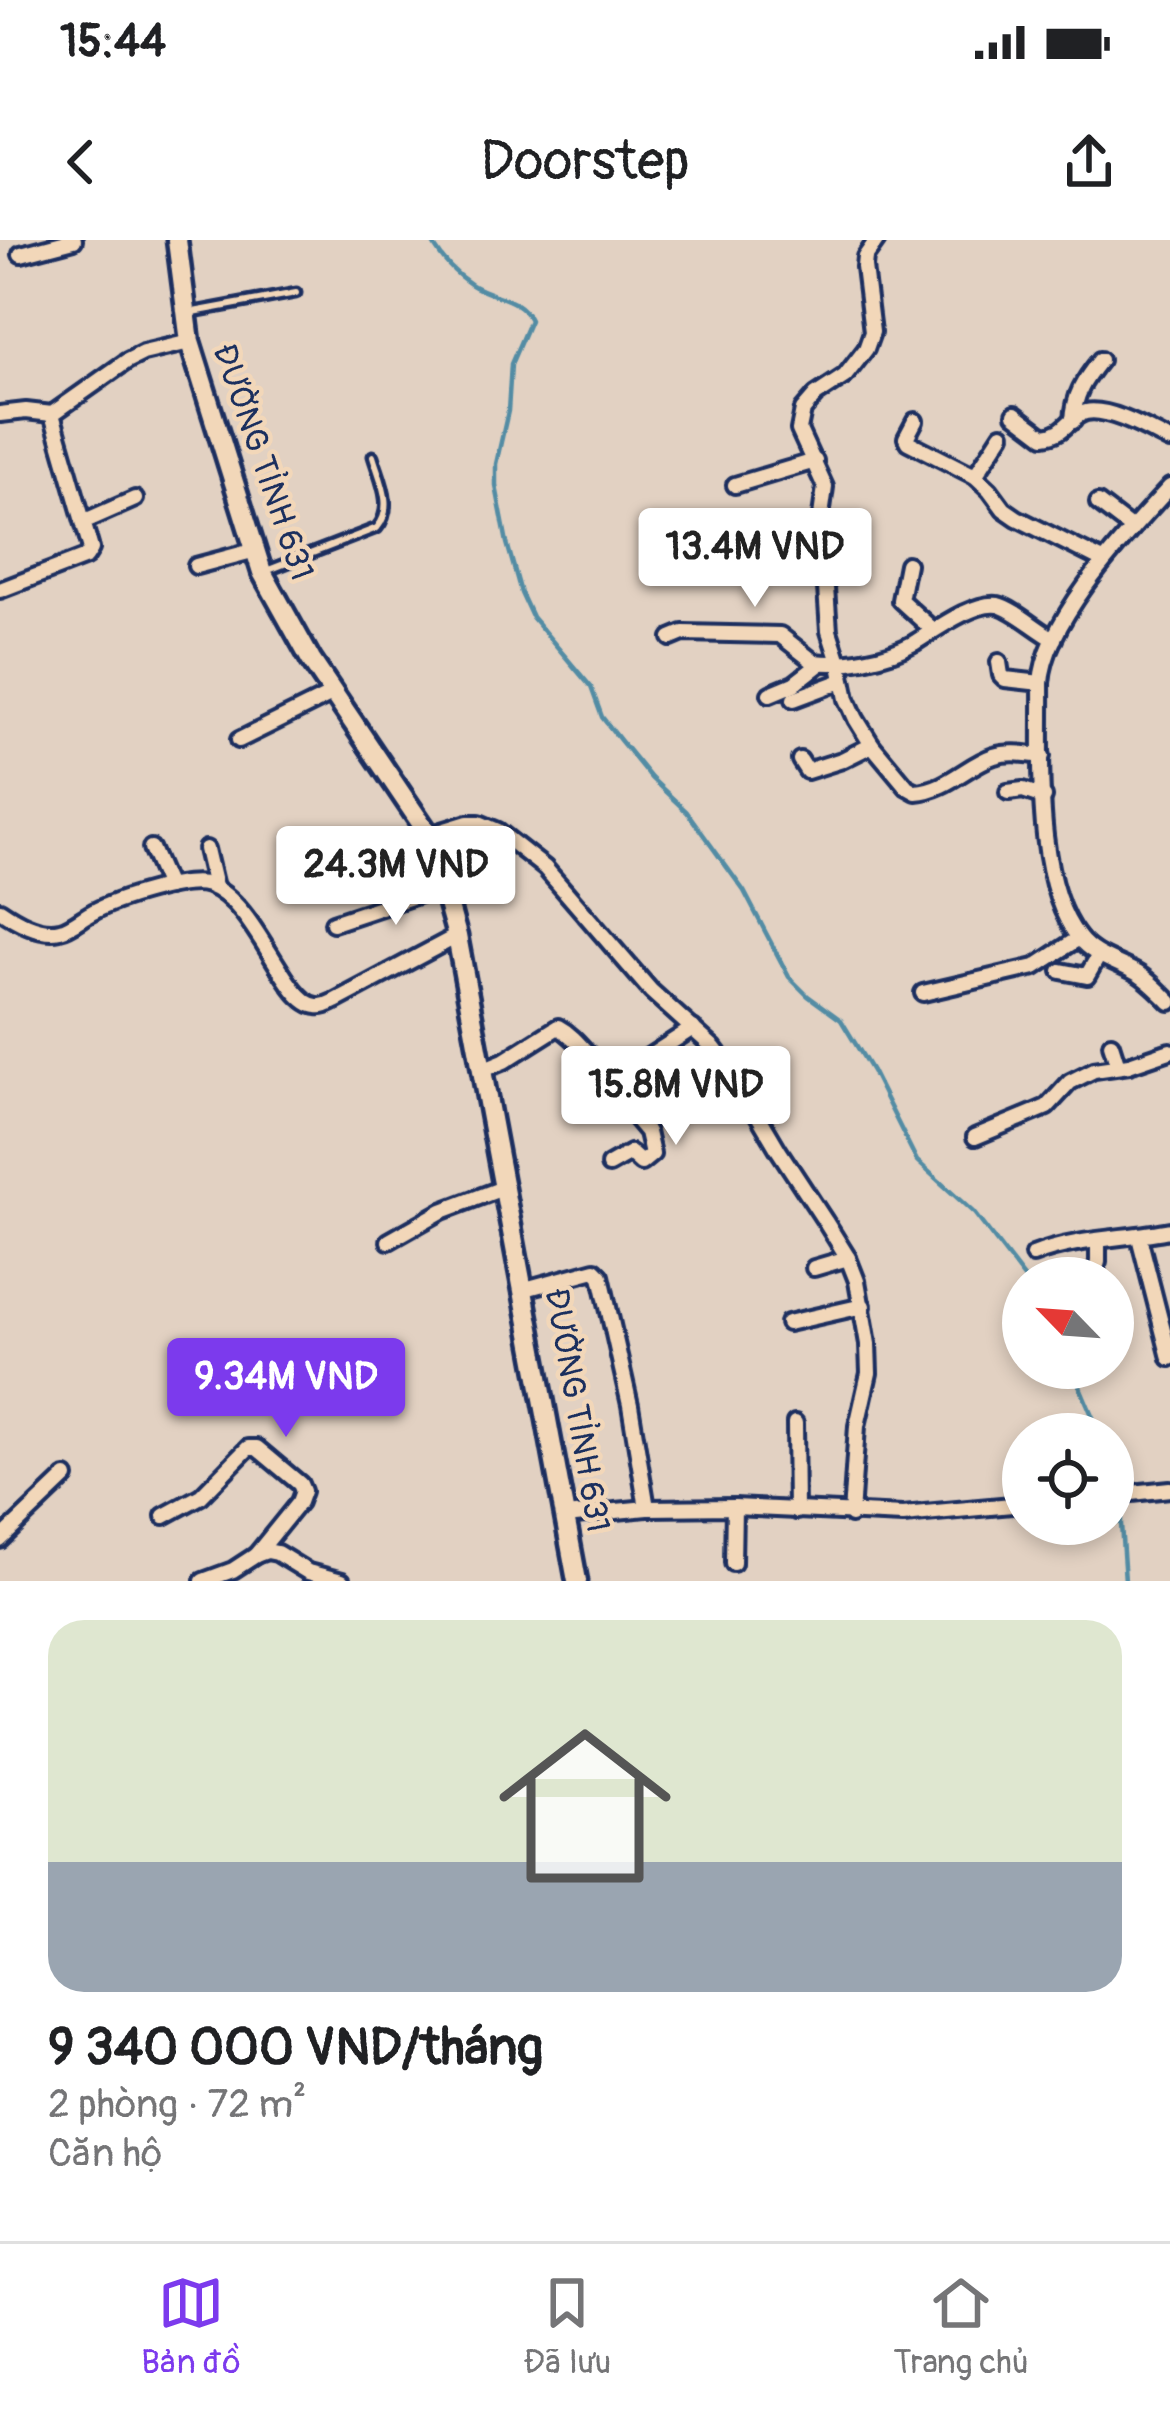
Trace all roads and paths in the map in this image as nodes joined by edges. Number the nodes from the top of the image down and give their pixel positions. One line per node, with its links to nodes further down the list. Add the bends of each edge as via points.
1 (74, 240): 4 (street)
2 (177, 240): 6 (main road, ĐƯỜNG TỈNH 631)
3 (877, 240): 17 (street, via 865,257 872,332 866,349 802,410 799,430)
4 (21, 254)
5 (296, 293): 6 (lane)
6 (185, 314): 7 (main road, ĐƯỜNG TỈNH 631)
7 (190, 342): 10 (street, via 142,353); 25 (main road, ĐƯỜNG TỈNH 631)
8 (1100, 360): 12 (street, via 1082,383)
9 (0, 414): 10 (street)
10 (52, 414): 23 (street)
11 (1015, 414): 12 (street, via 1044,436)
12 (1073, 421): 15 (street, via 1084,412 1112,415)
13 (915, 422): 18 (street, via 908,442)
14 (1003, 434): 18 (street)
15 (1170, 441)
16 (373, 456): 29 (lane, via 387,507 382,523)
17 (815, 461): 19 (street); 34 (street, via 825,487 829,631)
18 (975, 476): 26 (street, via 1004,509)
19 (735, 485)
20 (1170, 487): 24 (street)
21 (135, 499): 23 (street)
22 (1098, 503): 24 (street)
23 (85, 521): 30 (street, via 86,557)
24 (1132, 529): 26 (street)
25 (256, 550): 28 (street); 29 (main road, ĐƯỜNG TỈNH 631)
26 (1103, 561): 33 (street)
27 (907, 564): 31 (street, via 900,600)
28 (196, 566)
29 (262, 572): 39 (main road, ĐƯỜNG TỈNH 631)
30 (0, 590)
31 (933, 630): 33 (street, via 992,604); 34 (street, via 898,650)
32 (671, 638): 36 (street, via 780,634)
33 (1054, 639): 38 (street)
34 (839, 662): 36 (street); 37 (street)
35 (999, 662): 38 (street, via 1010,681)
36 (821, 663): 40 (street)
37 (842, 681): 41 (street); 43 (street)
38 (1041, 682): 44 (street)
39 (334, 693): 42 (street); 48 (main road, ĐƯỜNG TỈNH 631)
40 (770, 694)
41 (794, 699)
42 (239, 740)
43 (872, 745): 44 (street, via 916,792 992,757); 45 (street, via 807,772)
44 (1042, 756): 47 (street)
45 (800, 760)
46 (1008, 792): 47 (street)
47 (1044, 796): 57 (street, via 1050,874)
48 (430, 835): 52 (main road, ĐƯỜNG TỈNH 631); 62 (street, via 479,823 516,843)
49 (151, 848): 51 (street)
50 (206, 849): 53 (street)
51 (168, 886): 53 (street); 54 (street, via 116,901 62,930)
52 (443, 886): 55 (street); 56 (main road, ĐƯỜNG TỈNH 631)
53 (215, 887): 56 (street, via 244,911 291,986 317,1006)
54 (0, 910)
55 (333, 922)
56 (457, 935): 66 (main road, ĐƯỜNG TỈNH 631)
57 (1078, 938): 58 (street); 60 (street, via 1035,967)
58 (1099, 955): 59 (street, via 1087,976); 61 (street)
59 (1060, 971)
60 (923, 993)
61 (1170, 1002)
62 (693, 1028): 67 (street); 77 (street, via 734,1075)
63 (1111, 1044): 65 (street)
64 (1170, 1051): 65 (street)
65 (1118, 1066): 68 (street, via 1080,1076 1047,1107)
66 (482, 1070): 67 (street, via 558,1027); 70 (main road, ĐƯỜNG TỈNH 631)
67 (611, 1077): 69 (street, via 610,1088 647,1132 652,1154 641,1163 629,1153)
68 (975, 1137)
69 (609, 1165)
70 (503, 1188): 73 (street); 79 (main road, ĐƯỜNG TỈNH 631)
71 (1170, 1230): 72 (street)
72 (1139, 1237): 74 (street); 82 (street)
73 (389, 1241)
74 (1098, 1242): 75 (street); 76 (street)
75 (1033, 1255)
76 (1099, 1257)
77 (848, 1258): 78 (street); 80 (street)
78 (814, 1268)
79 (525, 1289): 89 (street, via 595,1270 601,1276); 93 (main road, ĐƯỜNG TỈNH 631)
80 (863, 1306): 81 (street); 91 (street, via 869,1372)
81 (788, 1324)
82 (1170, 1358)
83 (795, 1424): 90 (street)
84 (66, 1477): 94 (street)
85 (1164, 1490): 86 (street)
86 (1134, 1493)
87 (1002, 1506): 91 (street)
88 (734, 1507): 89 (street); 90 (street); 96 (street)
89 (647, 1508): 93 (street)
90 (796, 1511): 91 (street)
91 (851, 1515)
92 (164, 1516): 95 (street, via 256,1448 303,1491)
93 (565, 1516): 99 (main road, ĐƯỜNG TỈNH 631)
94 (0, 1540)
95 (256, 1555): 97 (street); 98 (street, via 278,1553)
96 (733, 1563)
97 (203, 1581)
98 (342, 1581)
99 (578, 1581)

